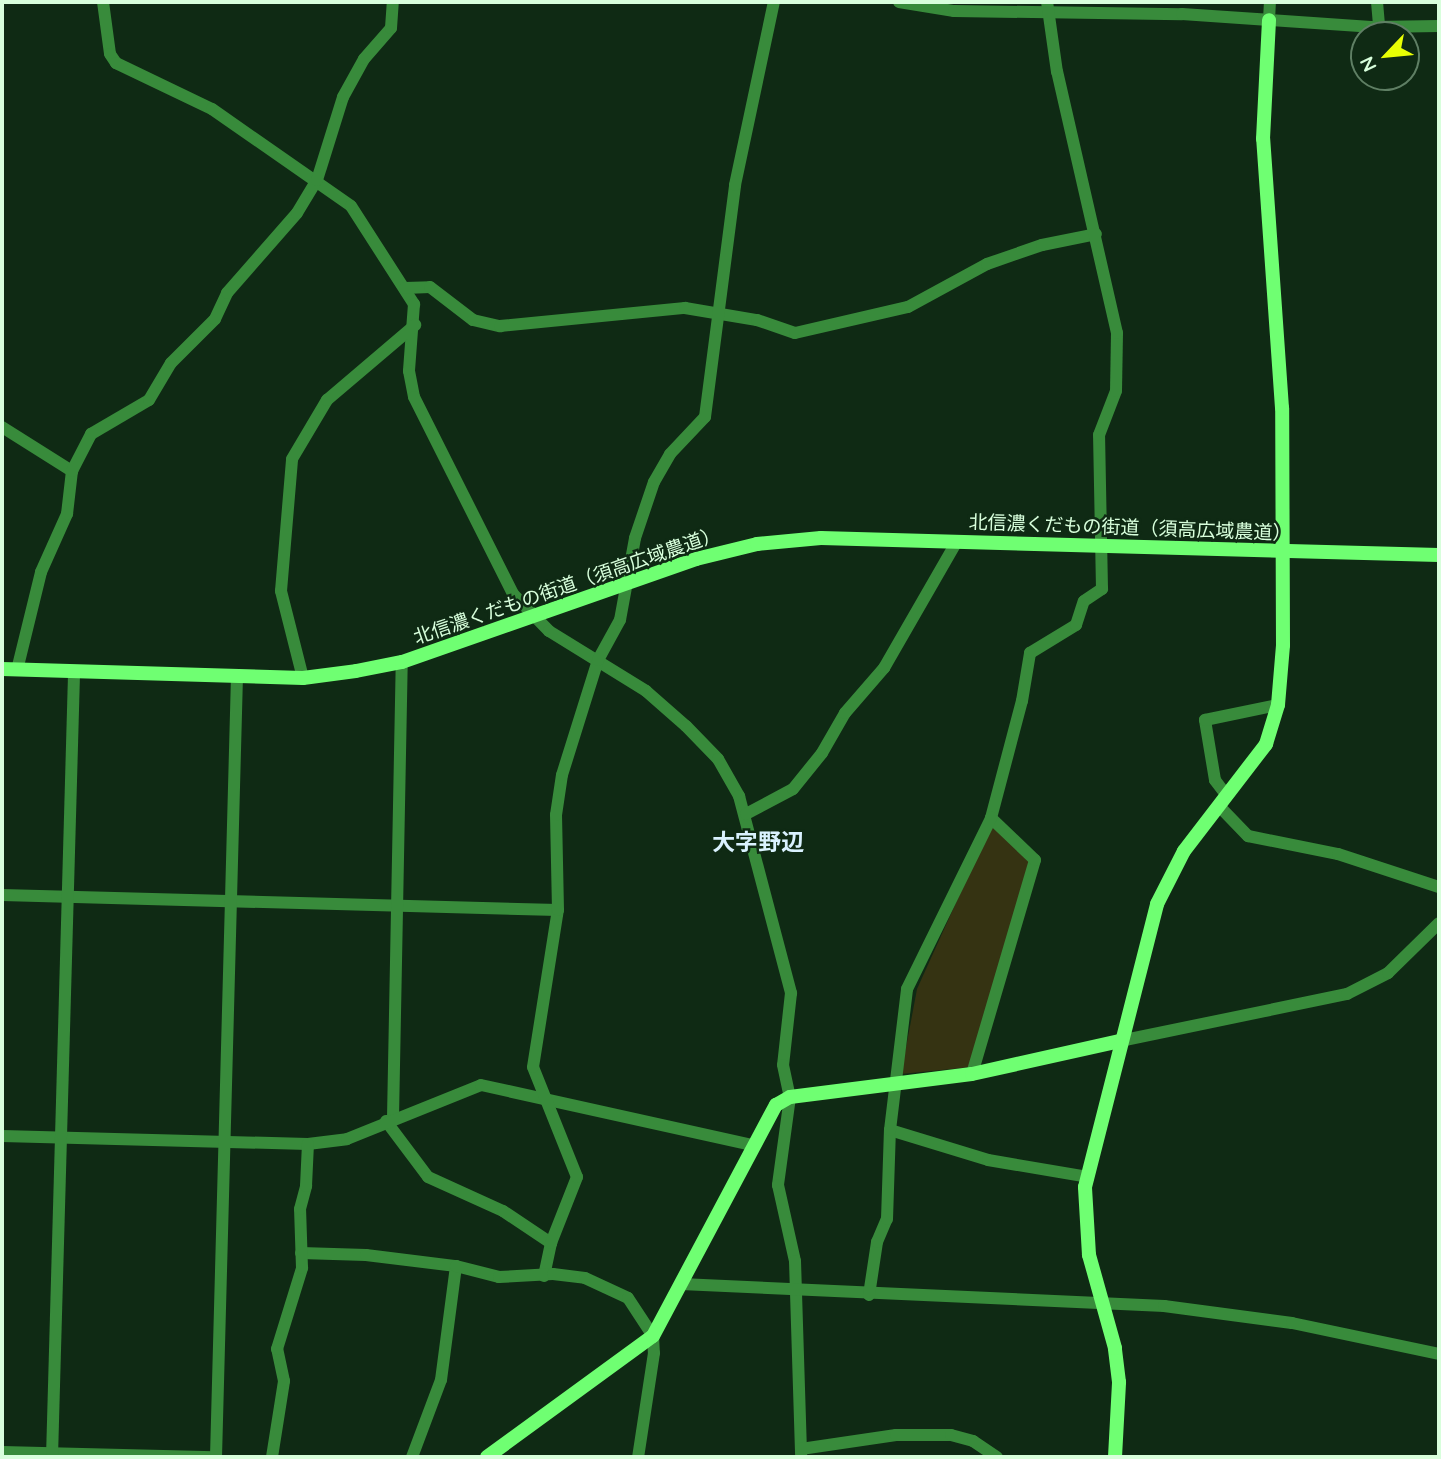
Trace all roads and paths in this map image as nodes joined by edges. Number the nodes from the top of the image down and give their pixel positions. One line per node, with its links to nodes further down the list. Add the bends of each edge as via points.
1 (103, 2): 13 (street, via 110,54 116,63 212,109)
2 (393, 2): 13 (street, via 391,28 363,59 343,97)
3 (774, 2): 16 (street, via 735,185)
4 (899, 2): 7 (street, via 954,11)
5 (1270, 2): 8 (street)
6 (1377, 2): 9 (street)
7 (1048, 7): 8 (street); 14 (street, via 1057,72)
8 (1269, 20): 10 (street); 22 (street, via 1263,139 1282,408)
9 (1379, 21)
10 (1350, 25)
11 (1420, 26): 12 (street)
12 (1439, 26)
13 (317, 180): 15 (street, via 351,206); 19 (street, via 297,213 227,293 215,319 171,363 149,400 91,434)
14 (1096, 234): 16 (street, via 1042,244 998,260 908,307 851,323 795,333); 21 (street, via 1117,333 1116,391 1099,435)
15 (405, 288): 16 (street, via 430,288 473,320 500,326 567,323 660,308); 17 (street, via 414,304)
16 (716, 313): 24 (street, via 705,417 670,454 654,482 635,538)
17 (415, 325): 25 (street, via 409,371 414,397 513,594); 32 (street, via 327,400 292,459 281,591)
18 (2, 427): 19 (street)
19 (72, 471): 29 (street, via 67,514 41,572)
20 (956, 543): 21 (street, 北信濃くだもの街道（須高広域農道）); 24 (street, 北信濃くだもの街道（須高広域農道）, via 821,538 757,544); 35 (street, via 890,658 845,713 822,753 793,789)
21 (1100, 546): 22 (street, 北信濃くだもの街道（須高広域農道）); 36 (street, via 1102,589 1084,601 1076,625 1030,653 1023,701)
22 (1282, 552): 23 (street, 北信濃くだもの街道（須高広域農道）); 33 (street)
23 (1439, 555)
24 (627, 582): 25 (street, 北信濃くだもの街道（須高広域農道）); 26 (street, via 620,620)
25 (534, 616): 26 (street, via 574,649); 27 (street, 北信濃くだもの街道（須高広域農道）)
26 (598, 660): 35 (street, via 646,691 718,759); 42 (street, via 562,775 556,815)
27 (402, 662): 32 (street, 北信濃くだもの街道（須高広域農道）); 41 (street)
28 (2, 670): 29 (street, 北信濃くだもの街道（須高広域農道）)
29 (18, 670): 30 (street, 北信濃くだもの街道（須高広域農道）)
30 (74, 674): 31 (street, 北信濃くだもの街道（須高広域農道）); 39 (street)
31 (237, 677): 32 (street, 北信濃くだもの街道（須高広域農道）); 40 (street)
32 (303, 678)
33 (1278, 705): 34 (street, via 1266,744); 34 (street, via 1205,720)
34 (1223, 801): 37 (street, via 1248,836 1338,854); 44 (street, via 1184,851 1157,904)
35 (746, 814): 47 (street, via 791,993 783,1065)
36 (991, 818): 45 (street, via 1035,860); 46 (street, via 907,989)
37 (1439, 887)
38 (2, 895): 39 (street)
39 (66, 899): 40 (street); 52 (street)
40 (233, 899): 41 (street); 53 (street)
41 (397, 906): 42 (street); 49 (street)
42 (558, 910): 48 (street, via 533,1067)
43 (1439, 923): 44 (street, via 1388,973 1347,994)
44 (1120, 1041): 45 (street); 56 (street)
45 (972, 1074): 46 (street)
46 (897, 1085): 47 (street); 50 (street)
47 (790, 1097): 55 (street, via 776,1105); 62 (street, via 778,1185 788,1219)
48 (547, 1102): 49 (street, via 481,1085); 55 (street); 57 (street, via 577,1177)
49 (390, 1119): 54 (street, via 347,1139); 57 (street, via 428,1177 503,1211)
50 (890, 1129): 56 (street, via 988,1160); 63 (street, via 887,1219 877,1242)
51 (2, 1136): 52 (street)
52 (61, 1137): 53 (street); 69 (street)
53 (226, 1142): 54 (street); 71 (street)
54 (308, 1144): 58 (street, via 300,1209)
55 (751, 1145): 61 (street)
56 (1088, 1177): 64 (street, via 1089,1255)
57 (551, 1242): 60 (street)
58 (301, 1253): 59 (street); 72 (street, via 302,1268 276,1349 284,1381)
59 (456, 1266): 60 (street, via 499,1278); 73 (street, via 440,1380)
60 (544, 1276): 65 (street, via 585,1278 621,1293)
61 (681, 1284): 62 (street); 65 (street)
62 (795, 1292): 63 (street); 68 (street, via 802,1382)
63 (869, 1295): 64 (street)
64 (1101, 1302): 66 (street, via 1292,1323); 77 (street, via 1115,1348 1119,1382)
65 (653, 1336): 74 (street); 75 (street)
66 (1439, 1354)
67 (2, 1452): 69 (street)
68 (801, 1453): 76 (street, via 896,1435 951,1435)
69 (52, 1455): 70 (street)
70 (197, 1457): 71 (street)
71 (215, 1457)
72 (272, 1457)
73 (412, 1457)
74 (487, 1457)
75 (638, 1457)
76 (998, 1457)
77 (1115, 1457)

